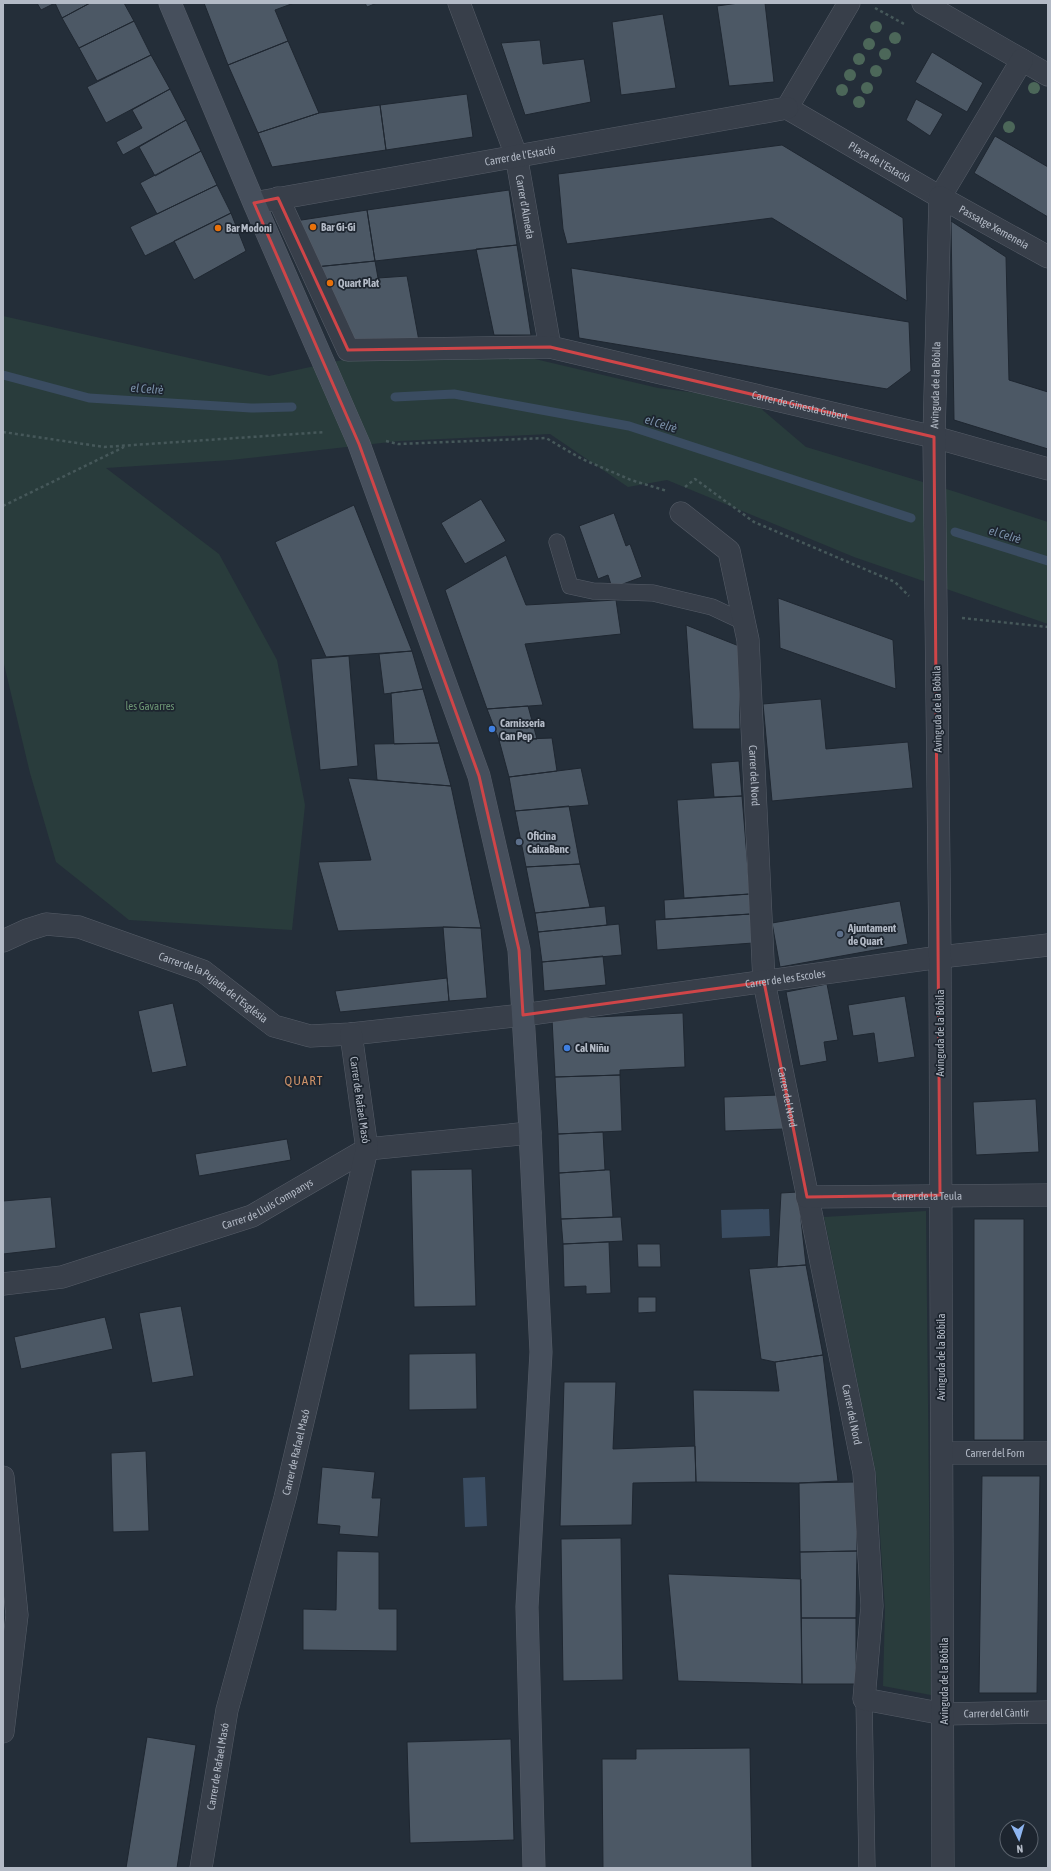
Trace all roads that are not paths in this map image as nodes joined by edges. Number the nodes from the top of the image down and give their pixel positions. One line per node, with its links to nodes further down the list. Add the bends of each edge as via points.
1 (170, 3): 11 (main road)
2 (459, 3): 8 (street, Carrer d'Almeda)
3 (849, 3): 7 (street)
4 (929, 5): 5 (street)
5 (1022, 60): 6 (street); 9 (street)
6 (1048, 75)
7 (787, 108): 8 (street, Carrer de l'Estació); 9 (street, Plaça de l'Estació)
8 (516, 155): 10 (street, Carrer de l'Estació); 13 (street, Carrer d'Almeda)
9 (940, 197): 12 (street, Passatge Xemeneia); 14 (street, Avinguda de la Bóbila)
10 (278, 198): 11 (street, Carrer de l'Estació); 13 (street, Carrer de Ginesta Gubert, via 348,350)
11 (254, 203): 23 (main road, via 353,430 479,776 519,950)
12 (1048, 257)
13 (550, 347): 14 (street, Carrer de Ginesta Gubert)
14 (934, 437): 15 (street, Carrer de Ginesta Gubert); 21 (street, Avinguda de la Bóbila)
15 (1048, 469)
16 (682, 513): 18 (street, Carrer del Nord, via 728,551)
17 (557, 542): 18 (lane, via 570,586 593,591 653,593 712,607)
18 (744, 622): 22 (street, Carrer del Nord, via 748,640)
19 (3, 940): 24 (street, Carrer de la Pujada de l'Església, via 46,924 79,927 203,971 274,1026 310,1036)
20 (1048, 945): 21 (street, Carrer de les Escoles)
21 (940, 957): 22 (street, Carrer de les Escoles); 27 (street, Avinguda de la Bóbila)
22 (764, 982): 23 (street, Carrer de les Escoles); 29 (street, Carrer del Nord)
23 (523, 1015): 24 (street, Carrer de la Pujada de l'Església); 25 (main road)
24 (351, 1034): 26 (street, Carrer de Rafael Masó)
25 (530, 1133): 26 (street, Carrer de Lluís Companys); 39 (main road, via 541,1352 527,1607)
26 (367, 1150): 30 (street, Carrer de Lluís Companys, via 252,1216 62,1277); 38 (street, Carrer de Rafael Masó, via 285,1498 227,1710)
27 (940, 1195): 28 (street, Carrer de la Teula); 29 (street, Carrer de la Teula); 31 (street, Avinguda de la Bóbila)
28 (1048, 1195)
29 (807, 1196): 34 (street, Carrer del Nord, via 864,1473 872,1606)
30 (3, 1284)
31 (942, 1453): 32 (street, Carrer del Forn); 36 (street, Avinguda de la Bóbila)
32 (1048, 1453)
33 (3, 1476): 37 (street, via 17,1615)
34 (864, 1700): 36 (street, Carrer del Càntir); 40 (lane)
35 (1048, 1712): 36 (street, Carrer del Càntir)
36 (944, 1714): 41 (street, Avinguda de la Bóbila)
37 (3, 1732)
38 (201, 1868)
39 (534, 1868)
40 (866, 1868)
41 (943, 1868)

